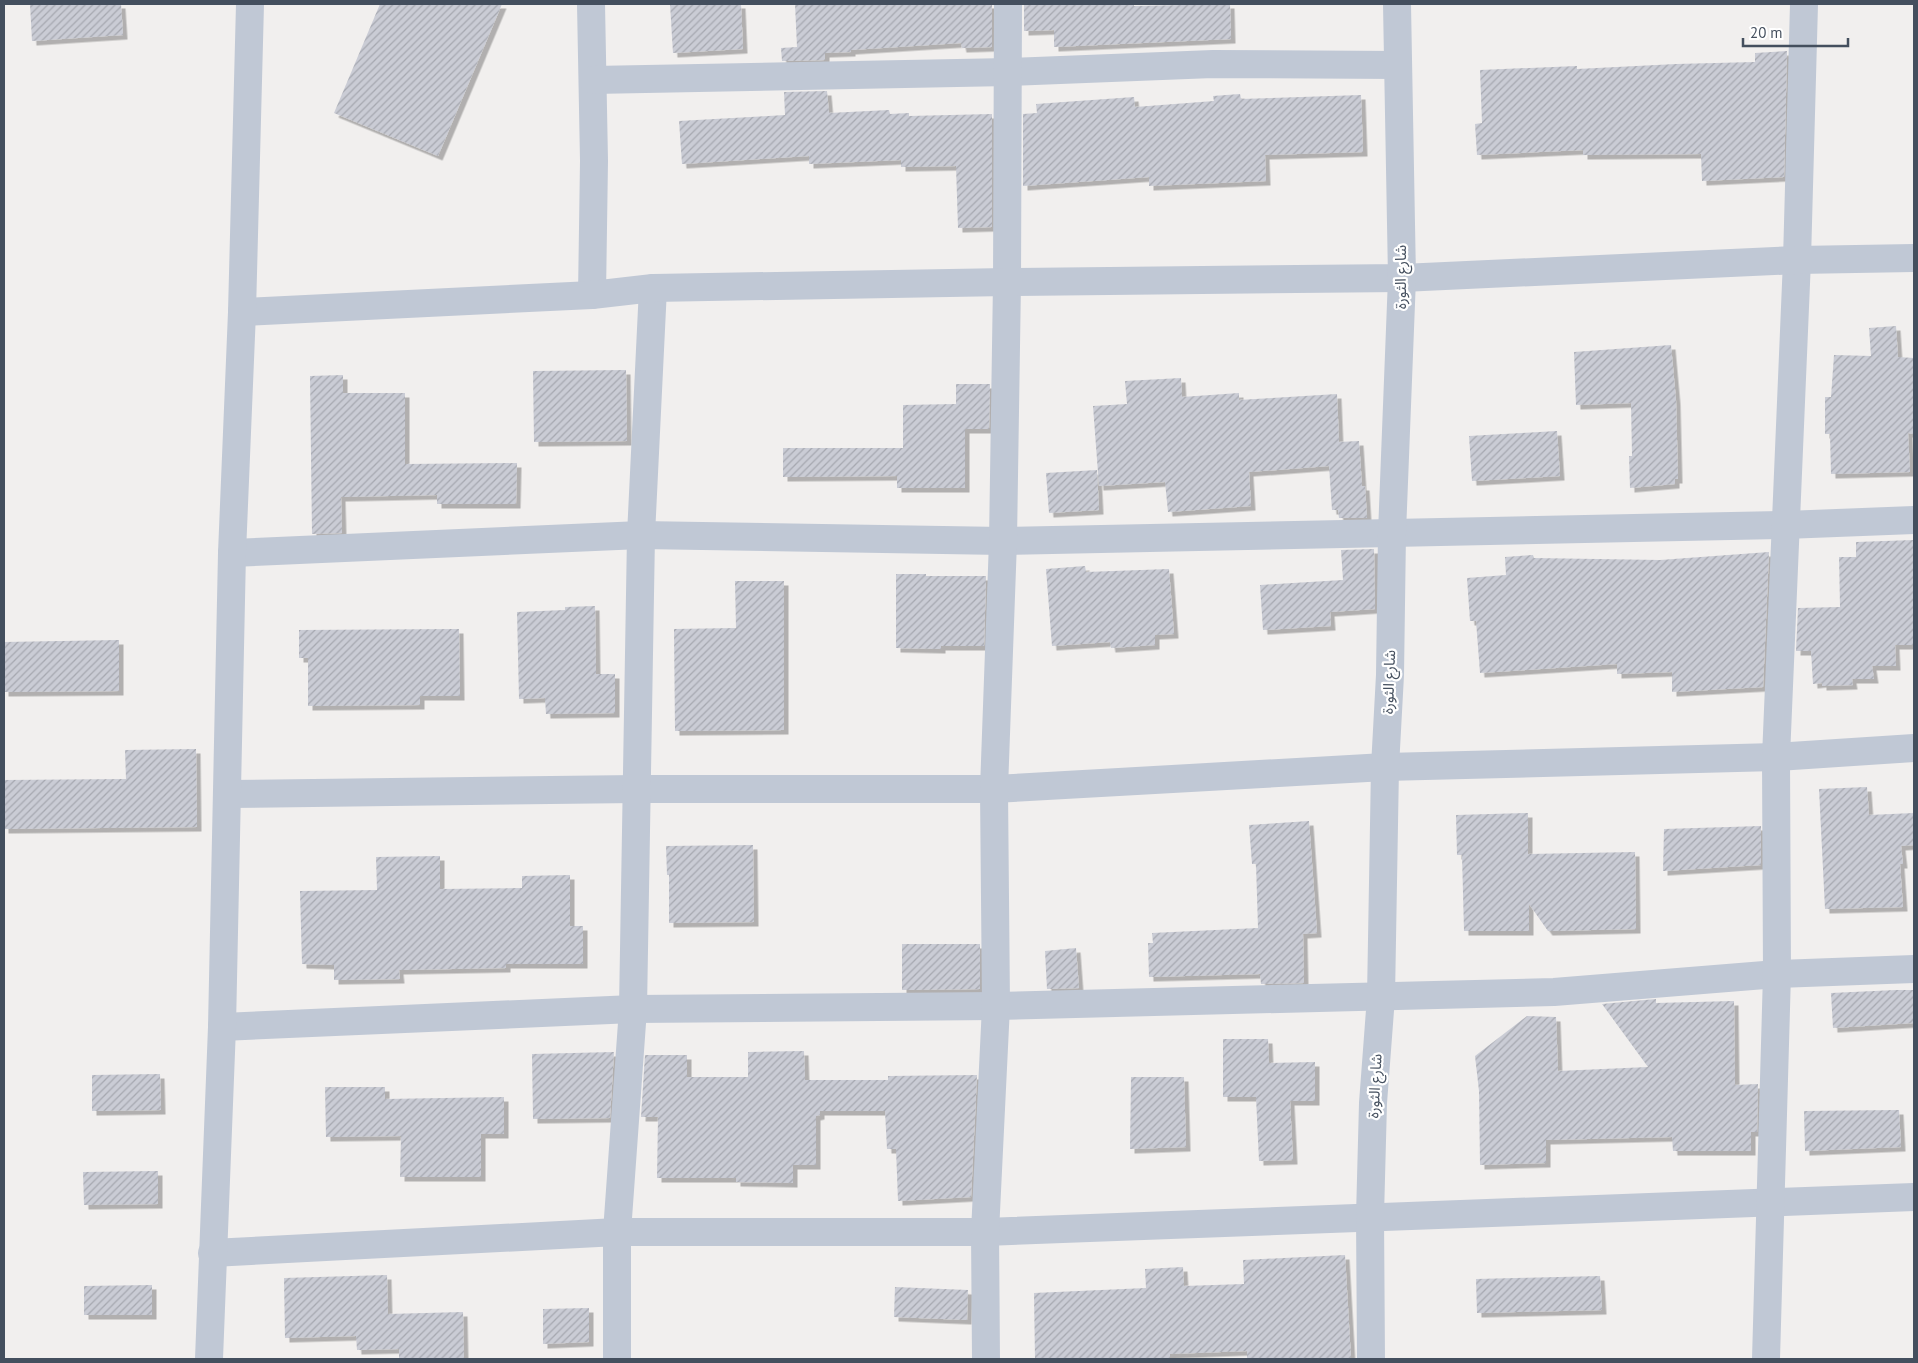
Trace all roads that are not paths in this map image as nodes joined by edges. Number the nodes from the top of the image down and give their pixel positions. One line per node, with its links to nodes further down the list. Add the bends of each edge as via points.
1 (250, 4): 15 (street)
2 (591, 4): 8 (street)
3 (1008, 4): 7 (street)
4 (1397, 4): 6 (street, شارع الثورة)
5 (1804, 4): 10 (street)
6 (1398, 65): 7 (street, via 1213,64); 11 (street, شارع الثورة)
7 (1008, 72): 8 (street); 12 (street)
8 (594, 80): 14 (street)
9 (1914, 258): 10 (street)
10 (1798, 260): 11 (street); 17 (street)
11 (1402, 278): 12 (street); 18 (street, شارع الثورة)
12 (1007, 282): 13 (street); 20 (street)
13 (653, 288): 14 (street); 19 (street)
14 (592, 295): 15 (street)
15 (242, 312): 21 (street)
16 (1914, 520): 17 (street)
17 (1785, 525): 18 (street); 23 (street)
18 (1392, 533): 20 (street); 24 (street, شارع الثورة)
19 (641, 534): 20 (street); 21 (street); 25 (street)
20 (1003, 541): 26 (street)
21 (232, 553): 27 (street)
22 (1914, 748): 23 (street)
23 (1776, 757): 24 (street); 29 (street)
24 (1385, 767): 26 (street); 30 (street, شارع الثورة)
25 (636, 789): 26 (street); 27 (street); 32 (street)
26 (994, 789): 31 (street)
27 (227, 794): 33 (street)
28 (1914, 969): 29 (street)
29 (1777, 974): 30 (street, via 1554,992); 35 (street)
30 (1381, 997): 31 (street); 36 (street, شارع الثورة, via 1373,1102)
31 (996, 1006): 32 (street); 38 (street)
32 (634, 1009): 33 (street); 37 (street)
33 (222, 1028): 39 (street)
34 (1914, 1197): 35 (street)
35 (1769, 1201): 36 (street); 44 (street)
36 (1370, 1216): 38 (street); 43 (street, شارع الثورة)
37 (617, 1232): 38 (street); 39 (street); 41 (street)
38 (985, 1232): 42 (street)
39 (212, 1253): 40 (street)
40 (209, 1359)
41 (617, 1359)
42 (986, 1359)
43 (1371, 1359)
44 (1766, 1359)

